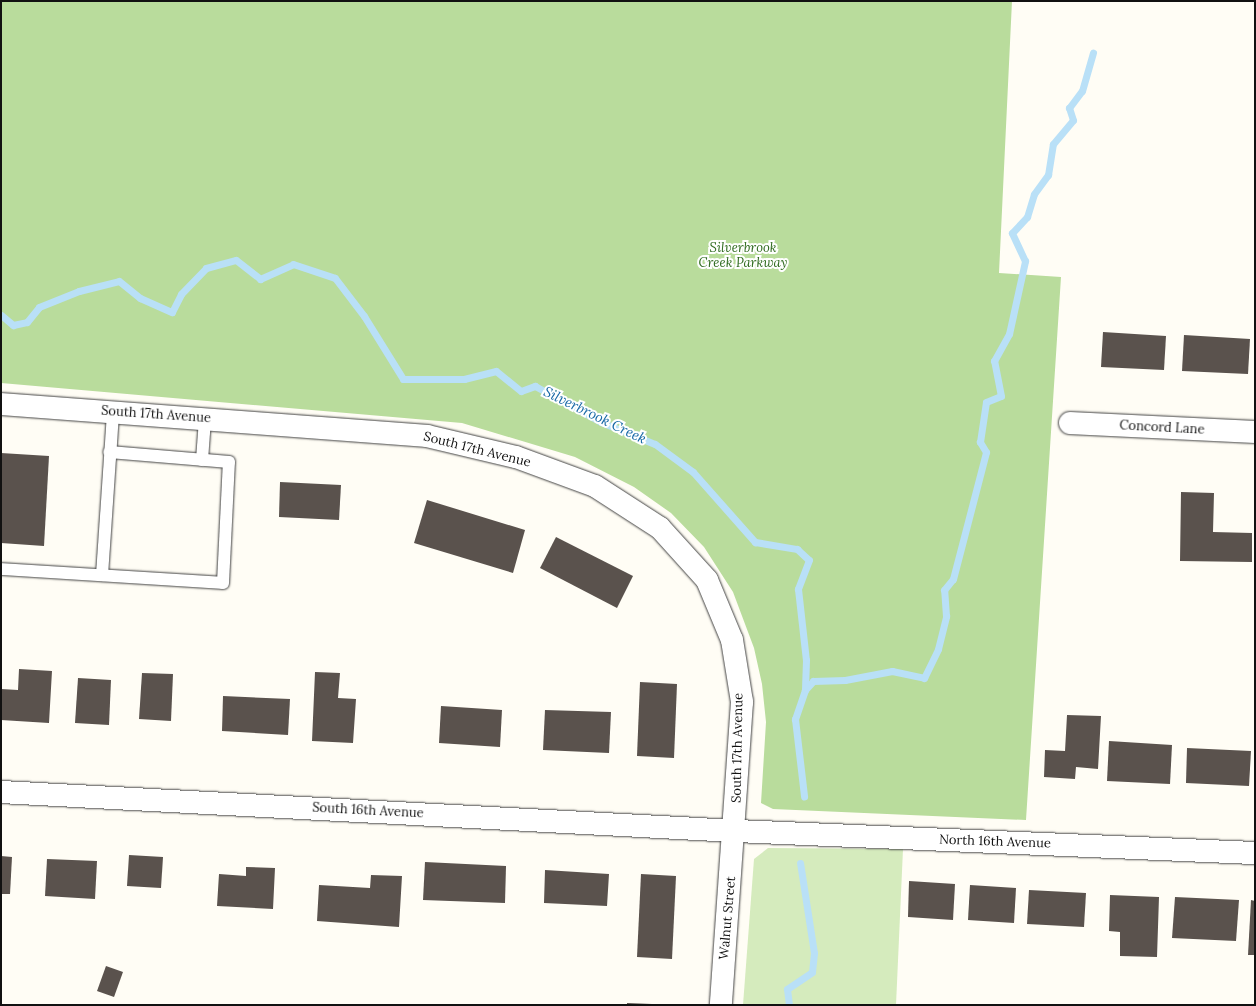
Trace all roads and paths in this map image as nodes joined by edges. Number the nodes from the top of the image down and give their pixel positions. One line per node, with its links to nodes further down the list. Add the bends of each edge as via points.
1 (1, 404): 2 (street, South 17th Avenue)
2 (113, 412): 3 (street, South 17th Avenue); 6 (lane)
3 (205, 419): 7 (lane); 11 (street, South 17th Avenue, via 427,436 508,455 595,486 660,528 706,580 732,640 742,702)
4 (1070, 423): 5 (street, Concord Lane)
5 (1255, 432)
6 (109, 452): 7 (lane); 9 (lane)
7 (202, 460): 9 (lane, via 229,462 223,584)
8 (1, 569): 9 (lane)
9 (102, 575)
10 (1, 792): 11 (street, South 16th Avenue)
11 (736, 831): 12 (street, North 16th Avenue); 13 (street, Walnut Street)
12 (1255, 853)
13 (721, 1005)

